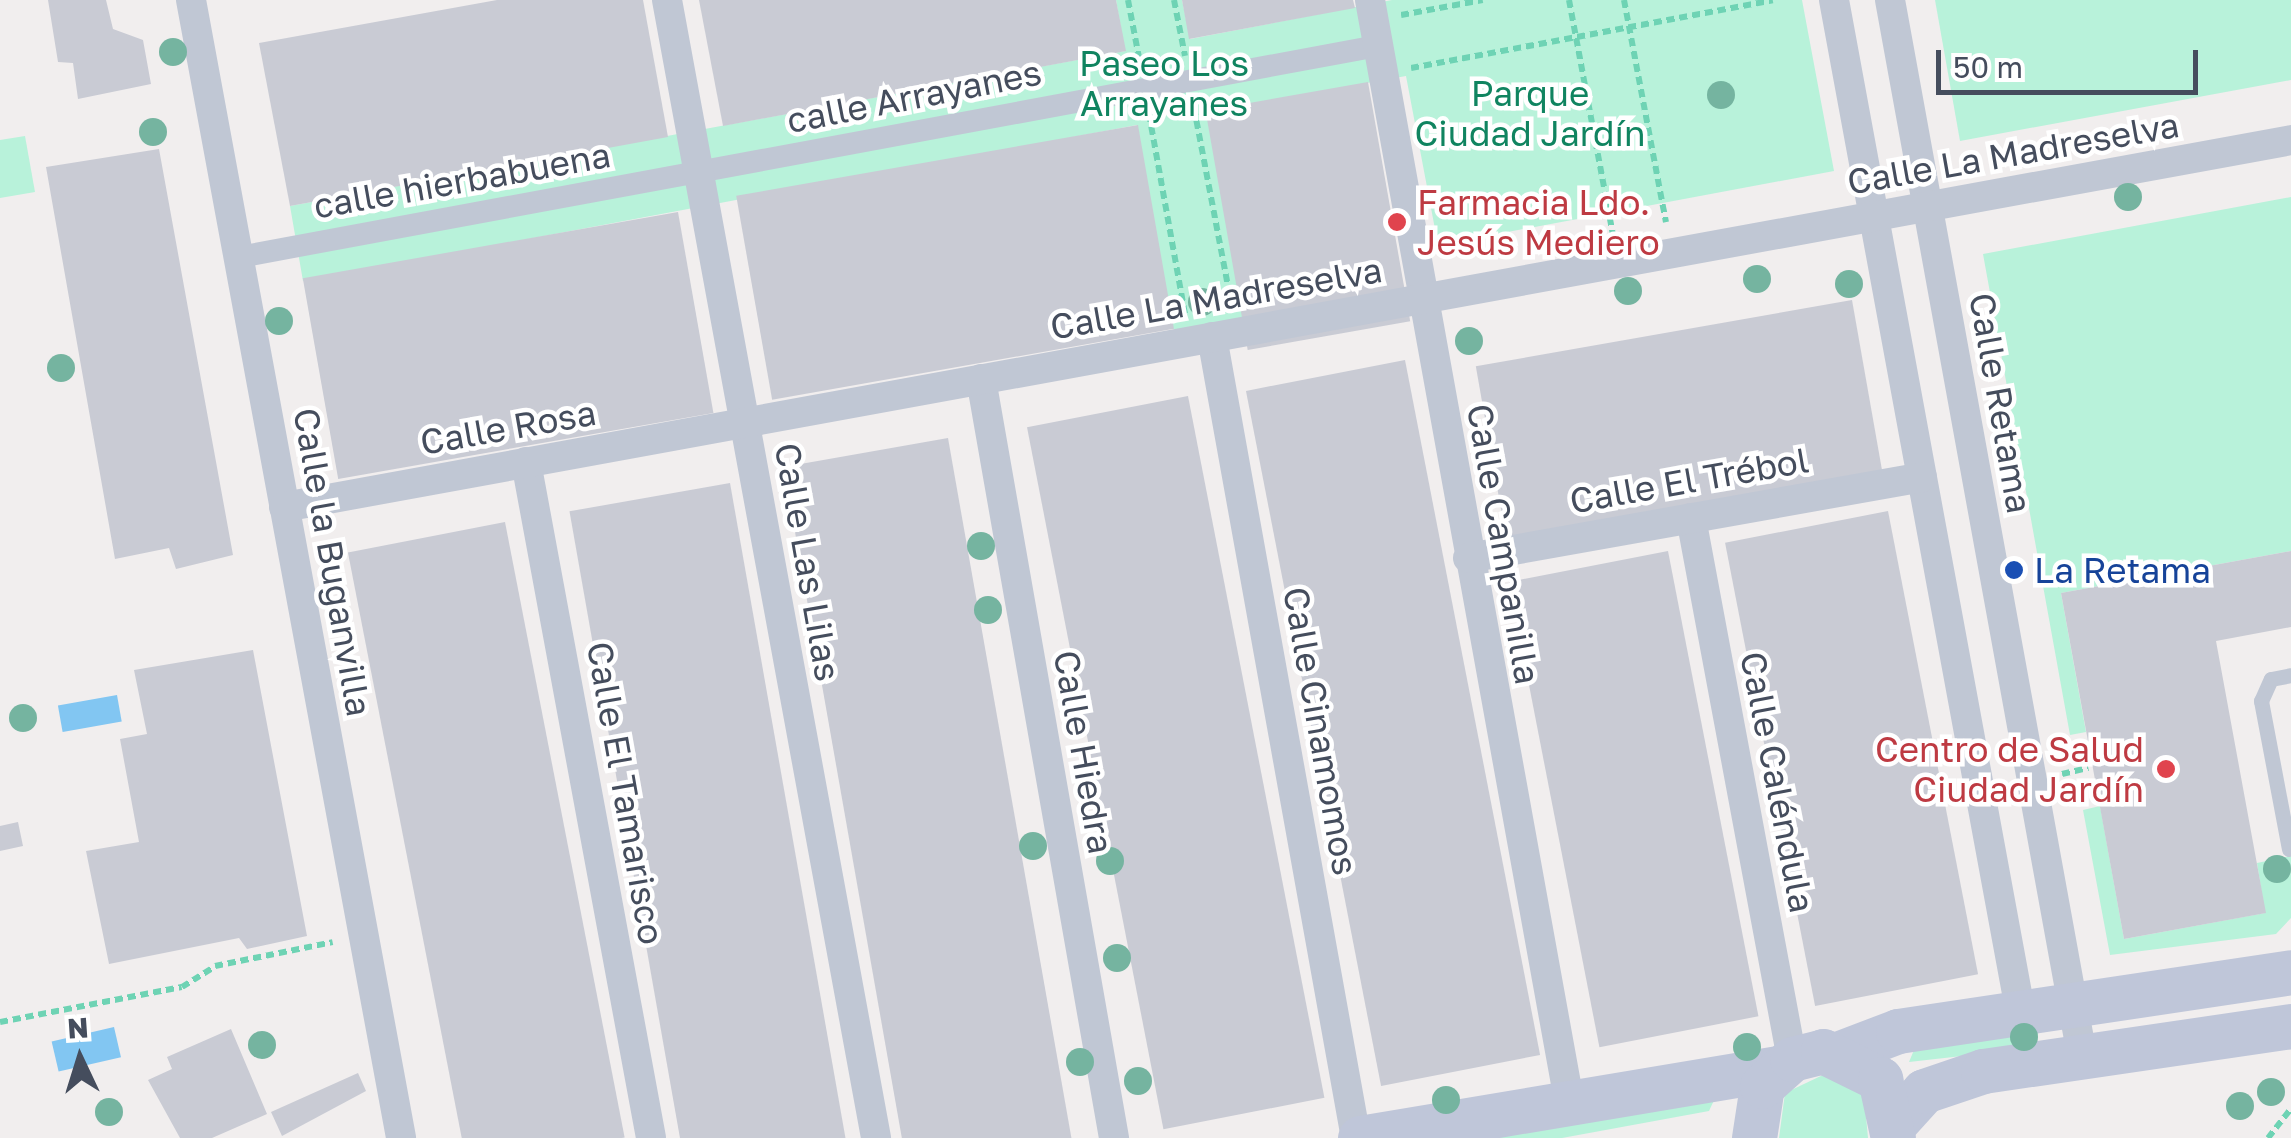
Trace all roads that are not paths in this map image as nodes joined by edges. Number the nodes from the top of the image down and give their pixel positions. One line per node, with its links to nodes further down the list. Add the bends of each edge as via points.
1 (191, 0): 10 (street, Calle la Buganvilla)
2 (667, 0): 7 (street, Calle Las Lilas)
3 (1834, 0): 9 (street)
4 (1890, 0): 8 (street, Calle Retama)
5 (1376, 35): 7 (street, calle Arrayanes, via 1190,81); 11 (street, Calle Campanilla)
6 (2291, 140): 8 (street, Calle La Madreselva)
7 (699, 172): 10 (street, calle hierbabuena); 14 (street, Calle Las Lilas)
8 (1928, 206): 9 (street, Calle La Madreselva); 23 (street, Calle Retama)
9 (1874, 216): 11 (street, Calle La Madreselva); 16 (street)
10 (238, 257): 17 (street, Calle la Buganvilla)
11 (1421, 299): 12 (street, Calle La Madreselva); 19 (street, Calle Campanilla)
12 (1213, 337): 13 (street, Calle La Madreselva); 35 (street, Calle Cinamomos)
13 (980, 379): 14 (street, Calle La Madreselva); 34 (street, Calle Hiedra)
14 (744, 422): 15 (street, Calle Rosa); 33 (street, Calle Las Lilas)
15 (526, 462): 17 (street, Calle Rosa); 32 (street, Calle El Tamarisco)
16 (1922, 476): 18 (street, Calle El Trébol); 24 (street)
17 (284, 506): 31 (street, Calle la Buganvilla)
18 (1691, 518): 19 (street, Calle El Trébol); 28 (street, Calle Caléndula)
19 (1468, 558): 29 (street, Calle Campanilla)
20 (2291, 675): 21 (lane, via 2271,679 2261,701)
21 (2290, 849)
22 (2291, 972): 23 (main road)
23 (2072, 1000): 24 (main road); 27 (street, Calle Retama)
24 (2020, 1010): 26 (main road, via 1898,1031)
25 (2291, 1026): 27 (main road)
26 (1840, 1053): 28 (main road); 30 (main road, via 1880,1078)
27 (2082, 1055): 30 (main road, via 1924,1091)
28 (1785, 1063): 29 (main road); 36 (main road, via 1754,1108)
29 (1569, 1100): 35 (main road)
30 (1894, 1131)
31 (401, 1138)
32 (651, 1138)
33 (876, 1138)
34 (1114, 1138)
35 (1358, 1138)
36 (1754, 1138)

